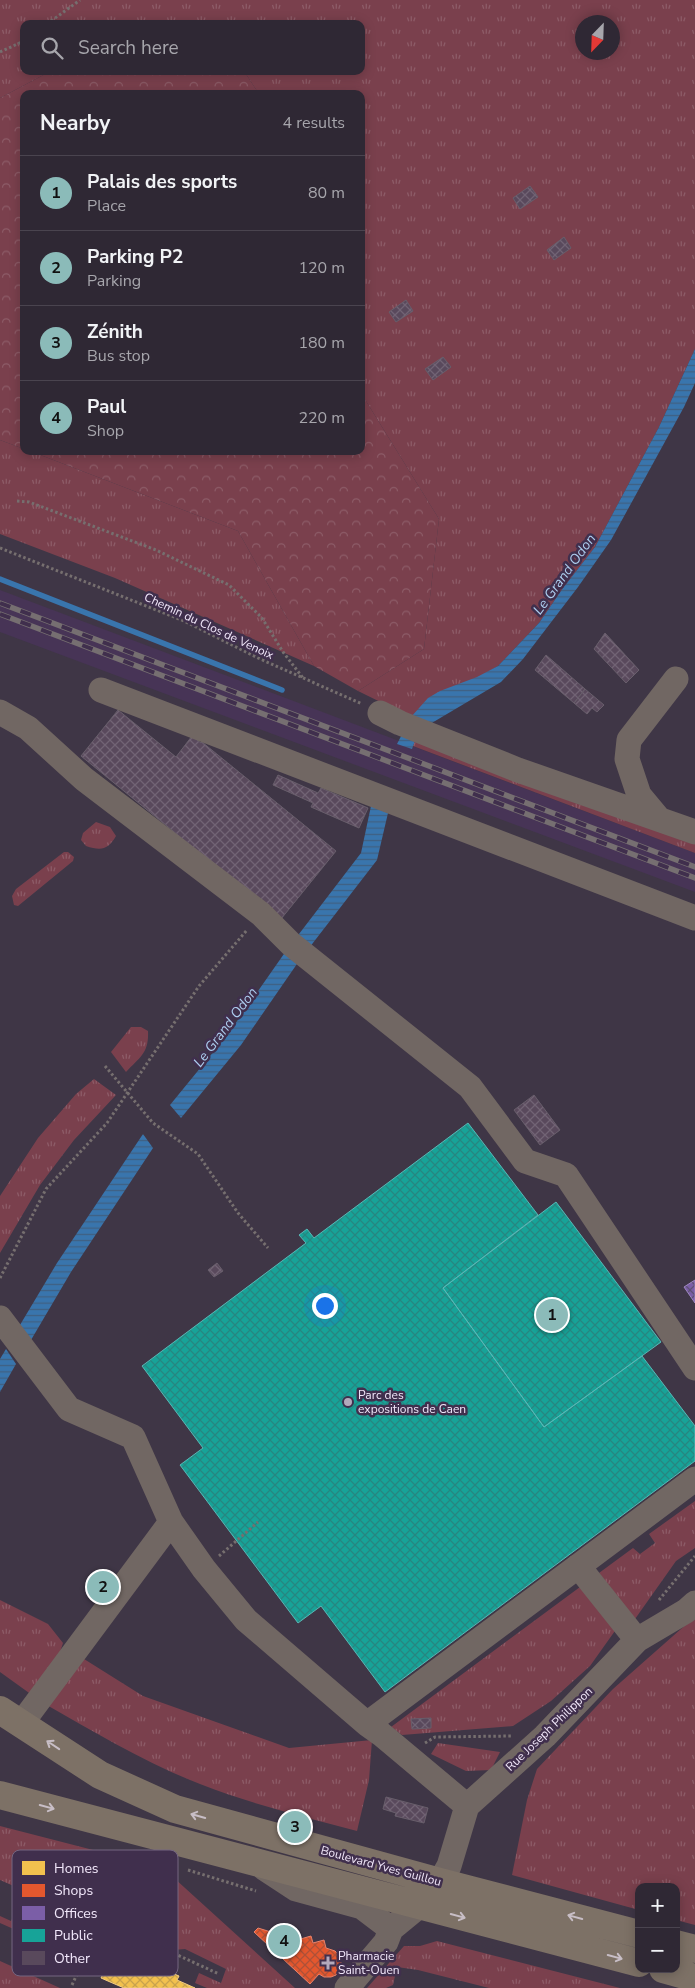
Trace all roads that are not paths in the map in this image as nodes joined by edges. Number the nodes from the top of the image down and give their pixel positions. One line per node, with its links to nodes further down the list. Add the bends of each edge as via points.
1 (676, 679): 5 (street, via 629,740 628,759 639,796)
2 (101, 690): 7 (street)
3 (0, 712): 9 (street, via 28,728 84,779 261,914 298,949 470,1087 525,1160 566,1175)
4 (390, 718): 5 (street, via 518,770)
5 (659, 819): 6 (street)
6 (695, 832)
7 (695, 918)
8 (12, 1335): 11 (street, via 69,1409 133,1437)
9 (695, 1368)
10 (695, 1479): 12 (street)
11 (171, 1522): 15 (street, via 38,1700); 16 (street, via 246,1620)
12 (578, 1566): 14 (street); 16 (street)
13 (695, 1603): 14 (street, Rue Joseph Philippon)
14 (637, 1640): 18 (street, Rue Joseph Philippon, via 546,1736)
15 (9, 1715): 20 (main road, Boulevard Yves Guillou, one-way to 15, via 175,1809 100,1775)
16 (367, 1724): 18 (street)
17 (0, 1795): 19 (main road, one-way to 19)
18 (467, 1806): 20 (street, via 449,1866)
19 (258, 1864): 21 (main road); 22 (street, via 296,1889 362,1907)
20 (440, 1882): 21 (street); 23 (main road, Boulevard Yves Guillou, one-way to 20)
21 (419, 1906): 22 (street); 26 (main road, one-way to 26)
22 (391, 1929): 29 (street, via 386,1942)
23 (635, 1933)
24 (680, 1945): 25 (main road)
25 (695, 1948)
26 (635, 1962)
27 (677, 1973): 28 (main road)
28 (695, 1978)
29 (347, 1988)

